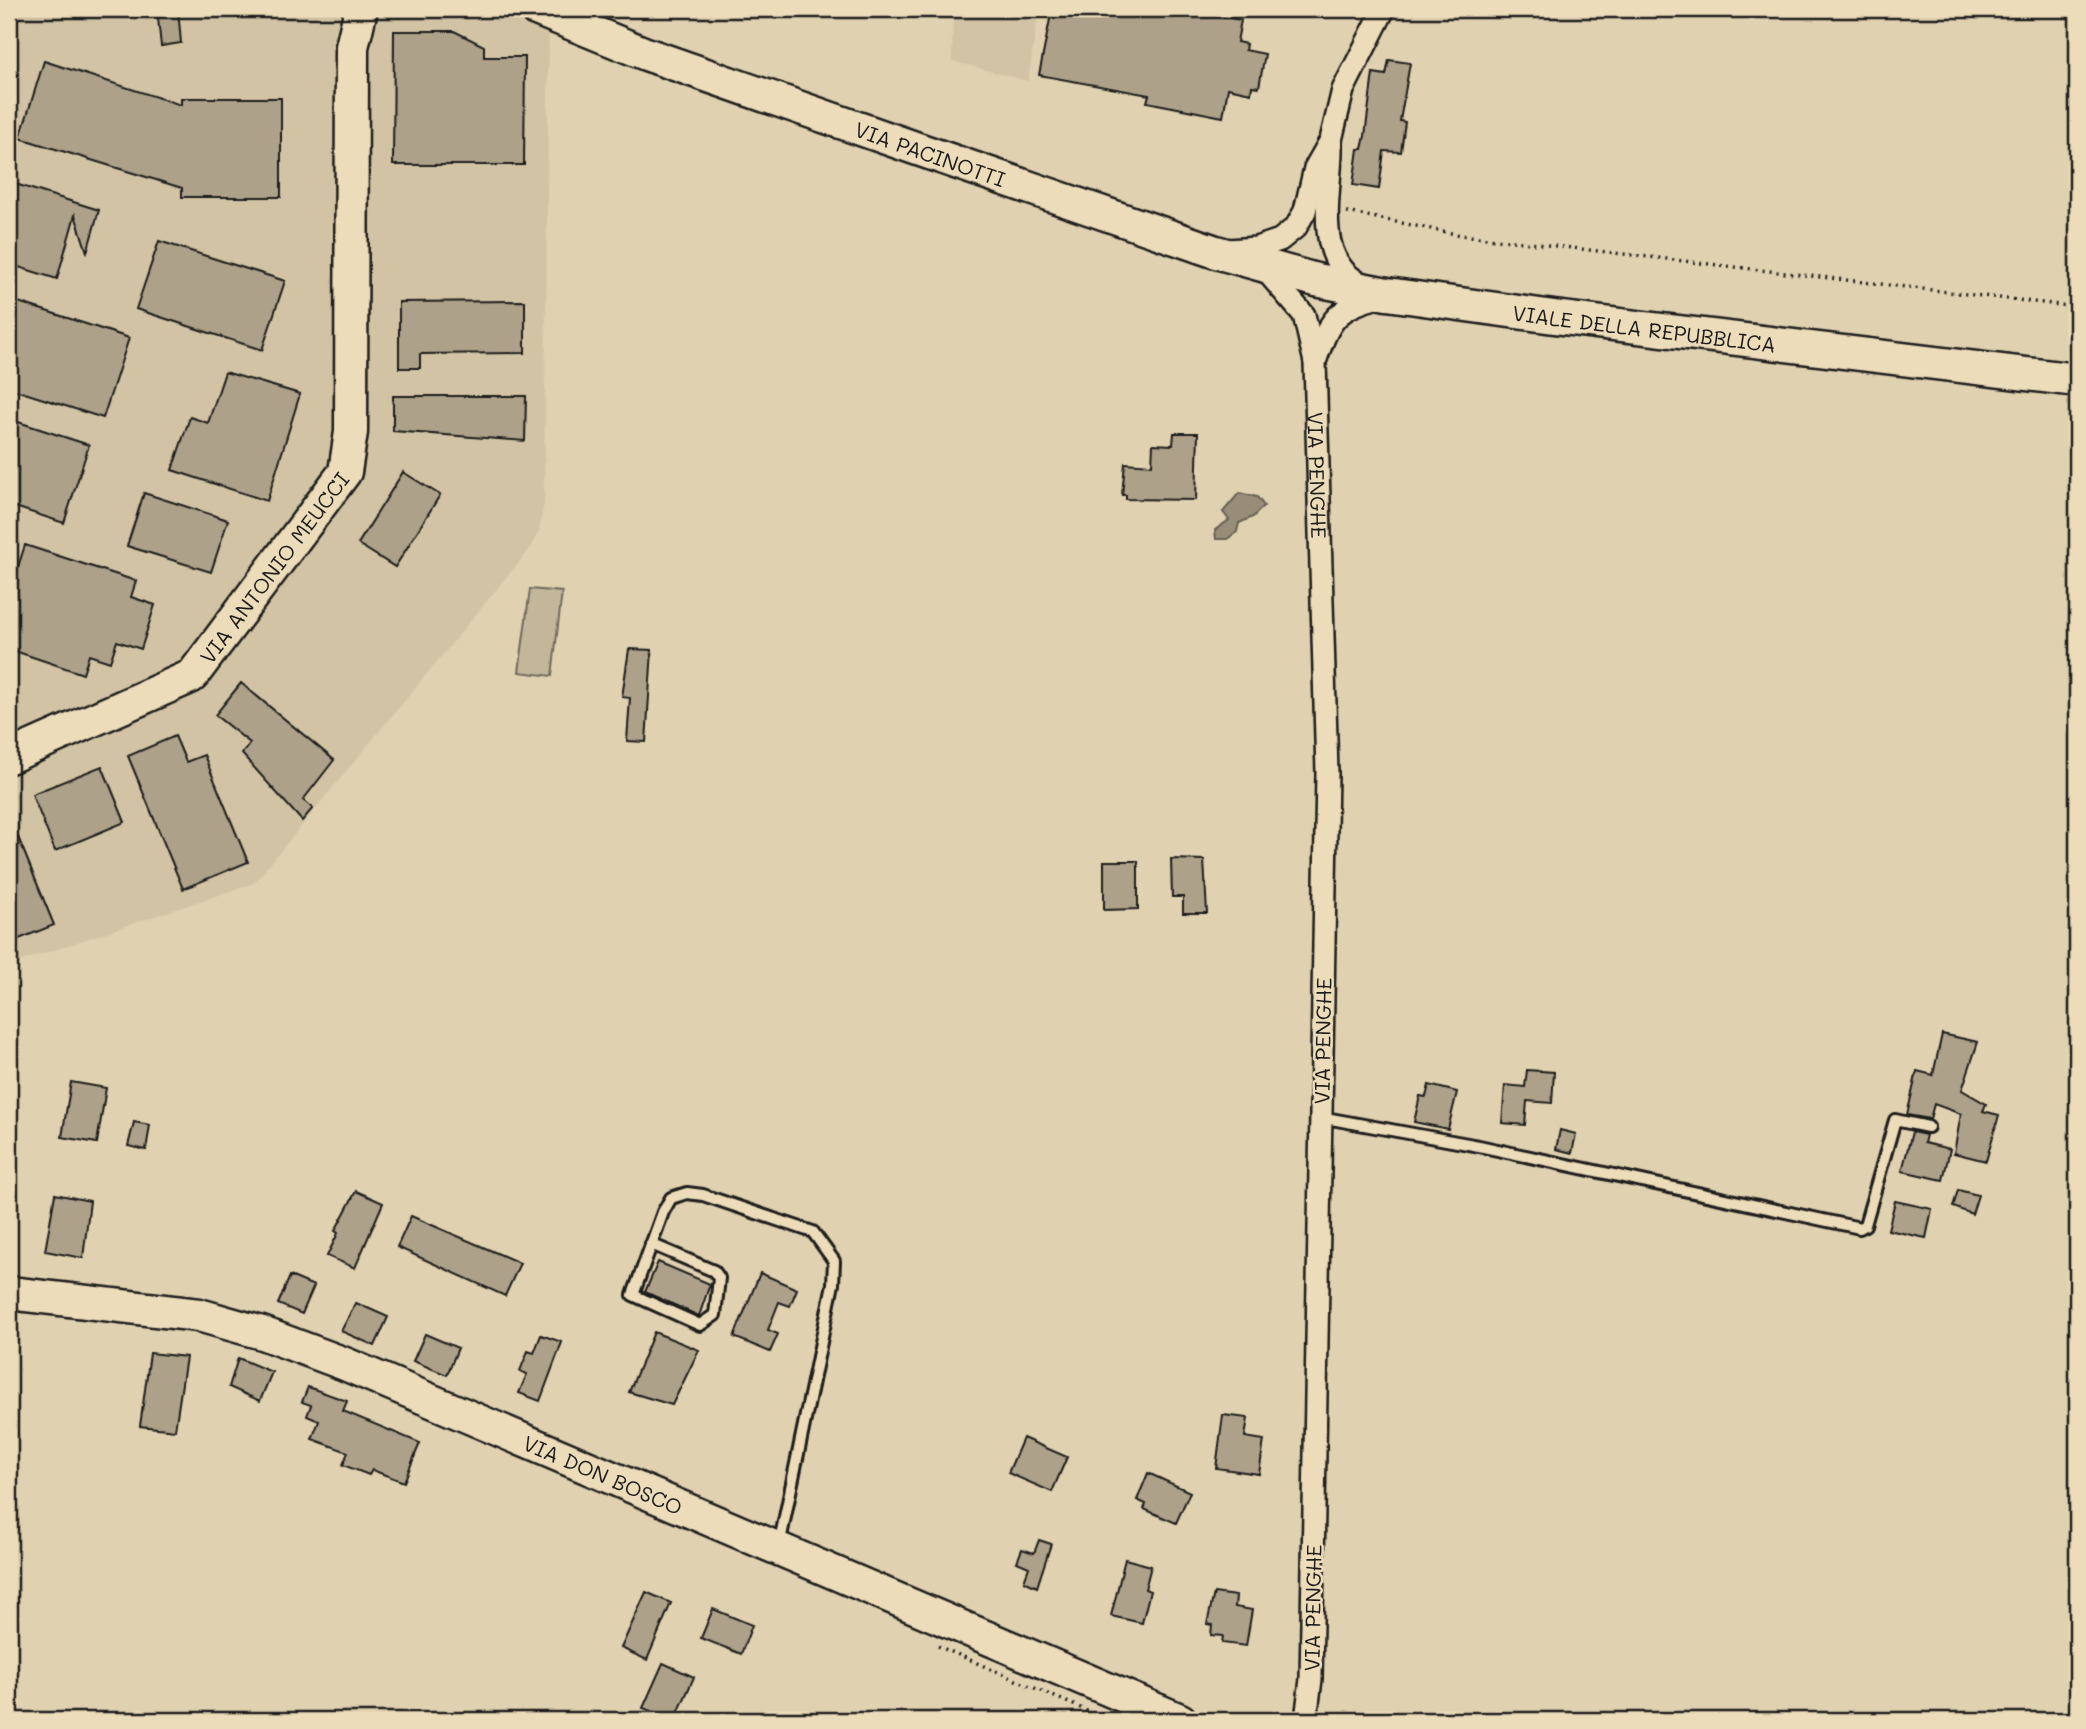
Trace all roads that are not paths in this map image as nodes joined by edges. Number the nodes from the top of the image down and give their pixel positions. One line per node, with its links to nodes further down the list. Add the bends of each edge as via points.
1 (350, 9): 6 (street, VIA ANTONIO MEUCCI)
2 (361, 9): 6 (main road, VIA ANTONIO MEUCCI)
3 (536, 9): 7 (main road)
4 (590, 9): 7 (main road, via 618,38)
5 (1384, 9): 8 (street, via 1343,90)
6 (352, 47): 14 (main road, VIA ANTONIO MEUCCI, via 351,432 345,472 192,676)
7 (646, 54): 9 (main road, VIA PACINOTTI)
8 (1331, 140): 9 (street, via 1315,169 1305,211 1296,227 1280,240 1256,248); 11 (street, via 1326,207 1332,250 1342,268 1359,283)
9 (1216, 252): 10 (main road, VIALE DELLA REPUBBLICA)
10 (1262, 265): 11 (main road, VIALE DELLA REPUBBLICA); 12 (street, VIA PENGHE, via 1304,315)
11 (1387, 294): 12 (street, VIA PENGHE, via 1346,306 1334,316); 13 (main road, VIALE DELLA REPUBBLICA)
12 (1315, 362): 15 (street, VIA PENGHE, via 1327,773)
13 (2077, 380)
14 (9, 757)
15 (1320, 1117): 16 (lane, via 1479,1146 1860,1228 1865,1225 1895,1119); 21 (street, VIA PENGHE, via 1311,1679)
16 (1928, 1126)
17 (652, 1244): 17 (lane, via 633,1295 701,1325 709,1321 715,1315 719,1278 714,1271); 19 (lane, via 671,1198 703,1195 813,1232 834,1261)
18 (9, 1293): 19 (main road, VIA DON BOSCO, via 199,1315 262,1333)
19 (778, 1549): 20 (main road, VIA DON BOSCO)
20 (1180, 1720)
21 (1306, 1720)

